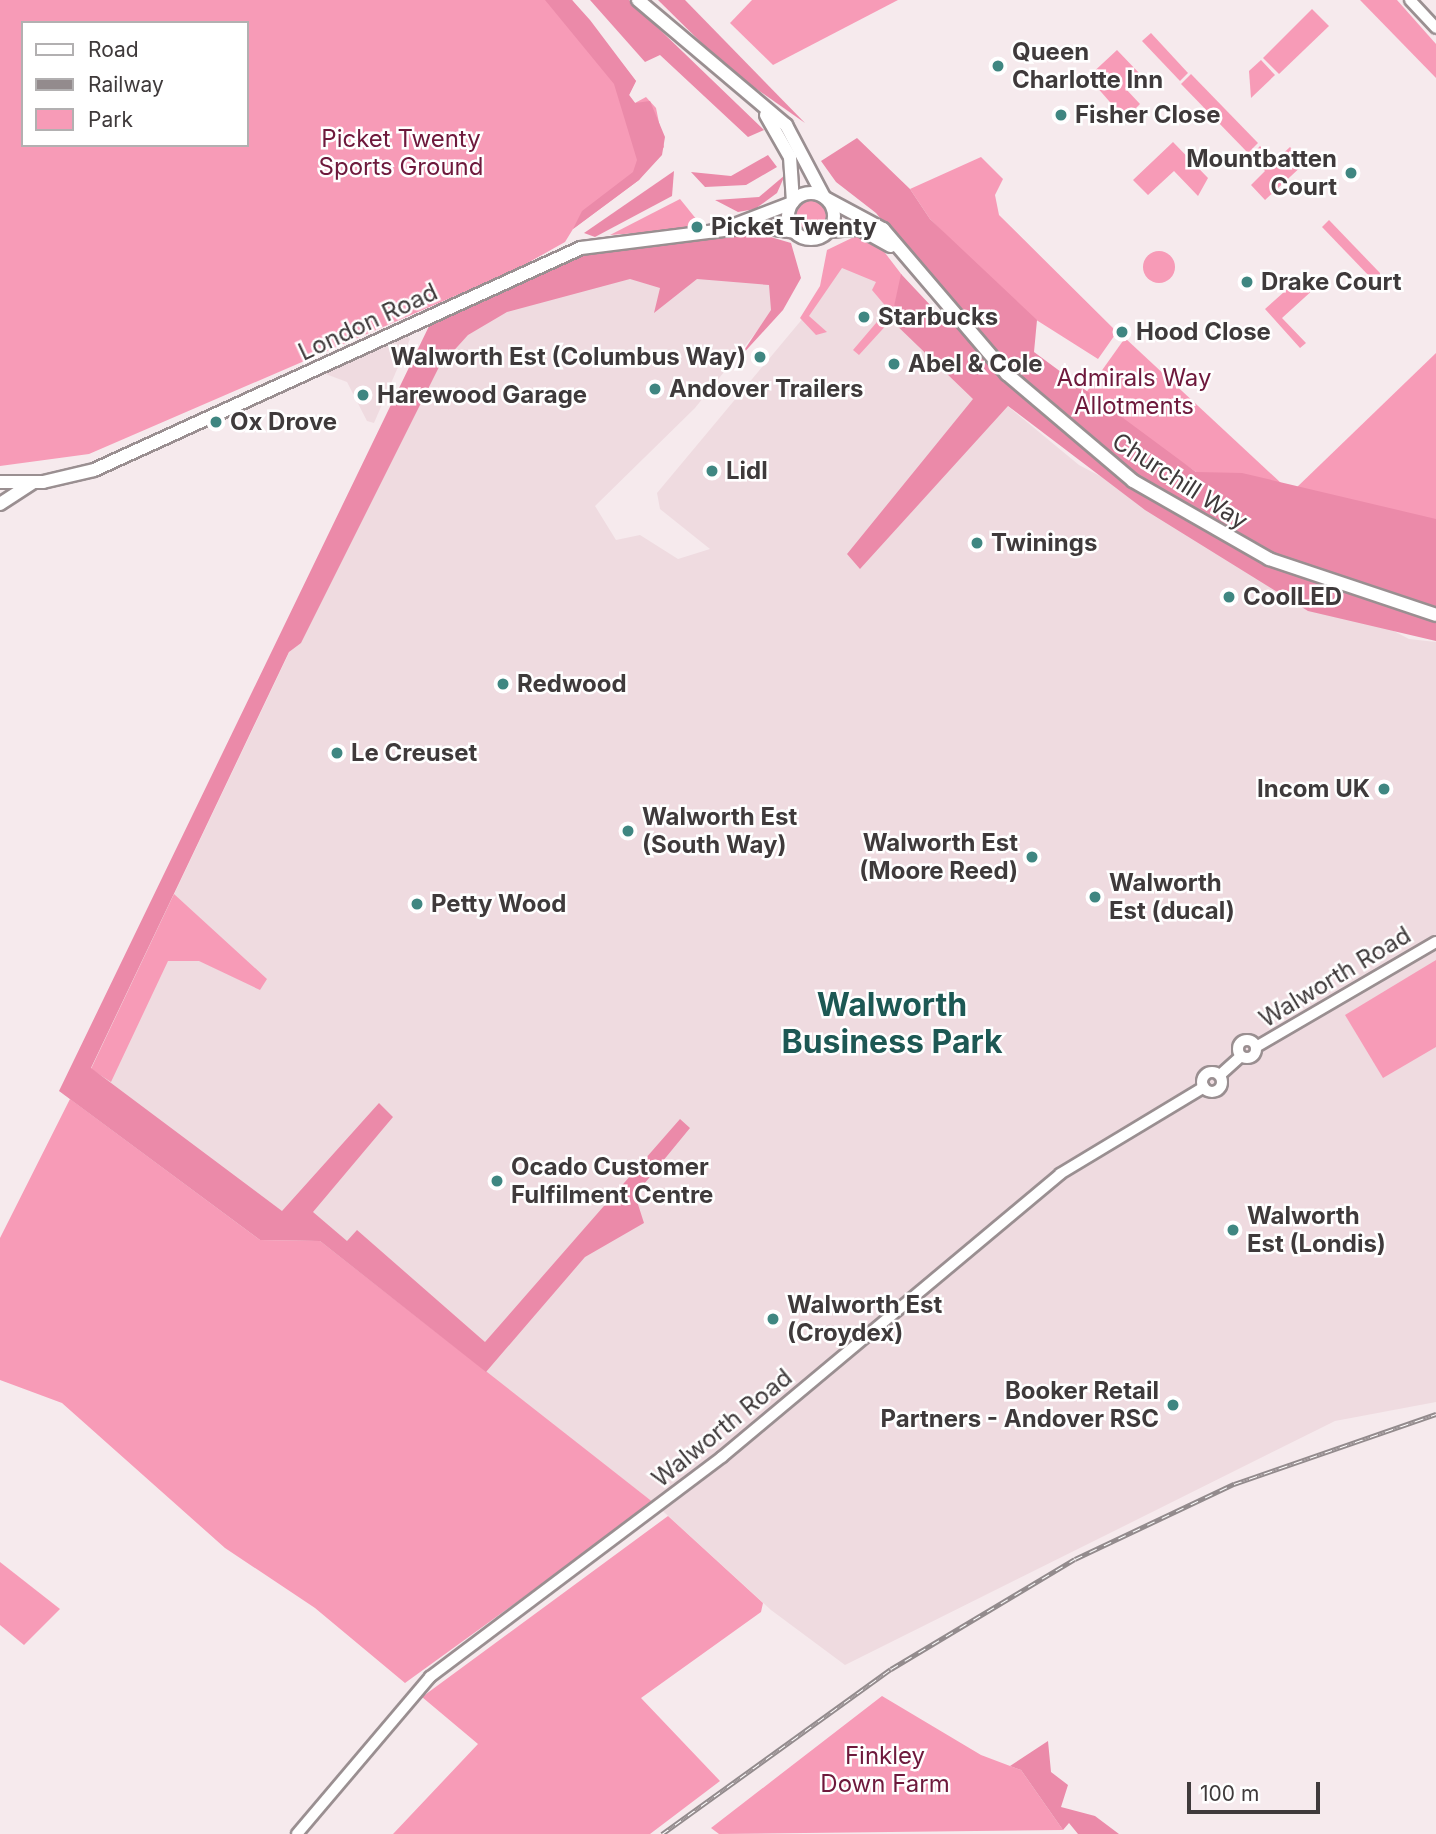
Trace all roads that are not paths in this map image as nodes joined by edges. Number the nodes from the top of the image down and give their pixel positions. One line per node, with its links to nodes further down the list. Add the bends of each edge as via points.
1 (638, 0): 4 (main road)
2 (1410, 0): 3 (street)
3 (1436, 28)
4 (766, 115): 5 (main road, via 793,134); 6 (main road, via 790,157)
5 (826, 198): 6 (main road, via 808,193); 8 (main road, via 834,215); 10 (main road, Churchill Way, via 877,224)
6 (792, 202): 7 (main road, London Road); 9 (main road, via 788,217)
7 (729, 228): 9 (main road, London Road); 12 (main road, London Road, via 576,250 94,470)
8 (828, 231): 9 (main road, via 811,239); 10 (main road, Churchill Way, via 860,229)
9 (795, 232)
10 (892, 246): 14 (main road, Churchill Way, via 1029,396 1133,481 1269,559)
11 (0, 482): 12 (main road, London Road)
12 (32, 483): 13 (main road, London Road)
13 (0, 504)
14 (1436, 615)
15 (1436, 942): 16 (street, Walworth Road, via 1256,1047 1251,1058 1241,1056 1220,1075 1218,1090 1204,1087 1060,1174 722,1457 430,1677)
16 (297, 1834)

